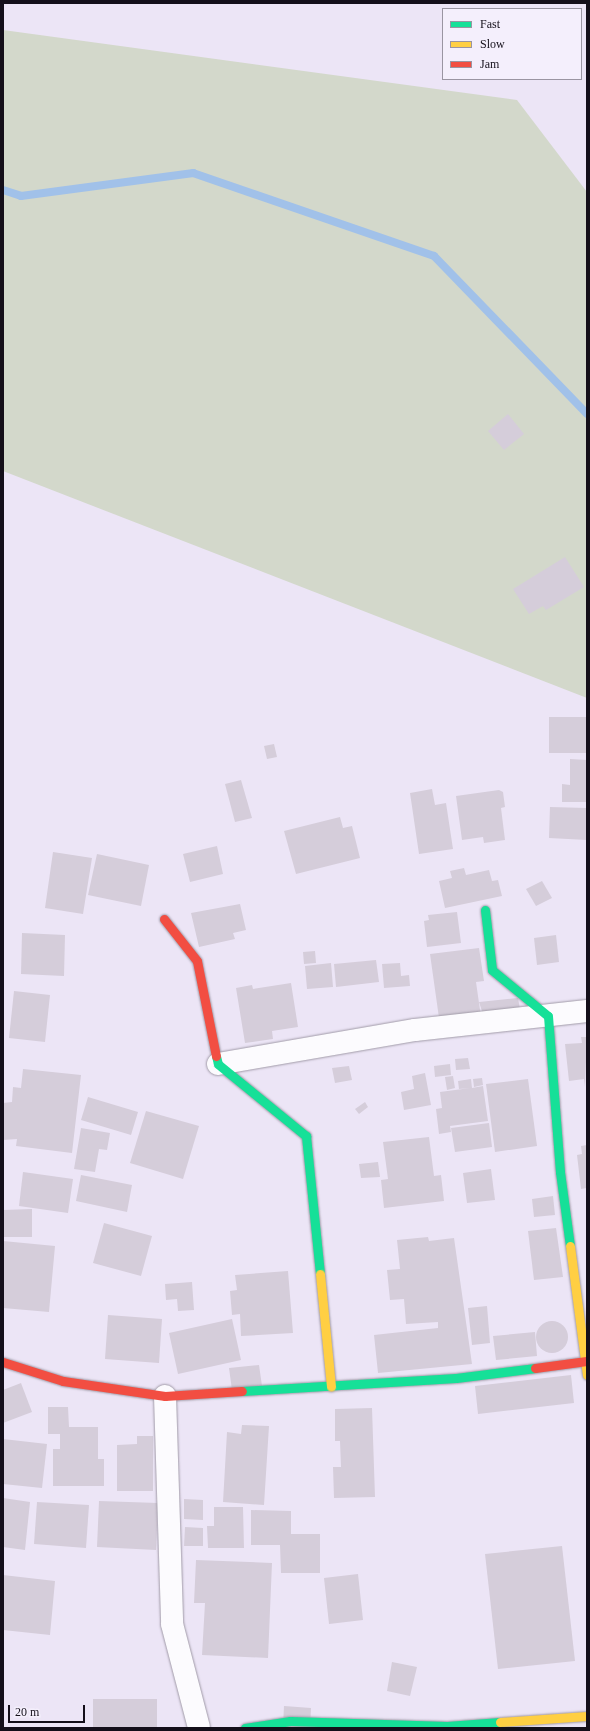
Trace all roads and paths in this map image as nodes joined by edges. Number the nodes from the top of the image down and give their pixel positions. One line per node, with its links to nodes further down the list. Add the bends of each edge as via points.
1 (485, 910): 4 (street, via 492,970)
2 (164, 919): 5 (street, via 197,961)
3 (587, 1011): 4 (street)
4 (548, 1016): 5 (street, via 416,1030); 7 (street, via 560,1172)
5 (218, 1064): 9 (street, via 306,1136)
6 (3, 1362): 10 (street, via 63,1381)
7 (586, 1362): 8 (street); 9 (street, via 456,1378)
8 (587, 1376)
9 (331, 1386): 10 (street)
10 (165, 1396): 12 (street, via 172,1624)
11 (587, 1716): 13 (street, via 448,1726 290,1721)
12 (199, 1728)
13 (245, 1728)

